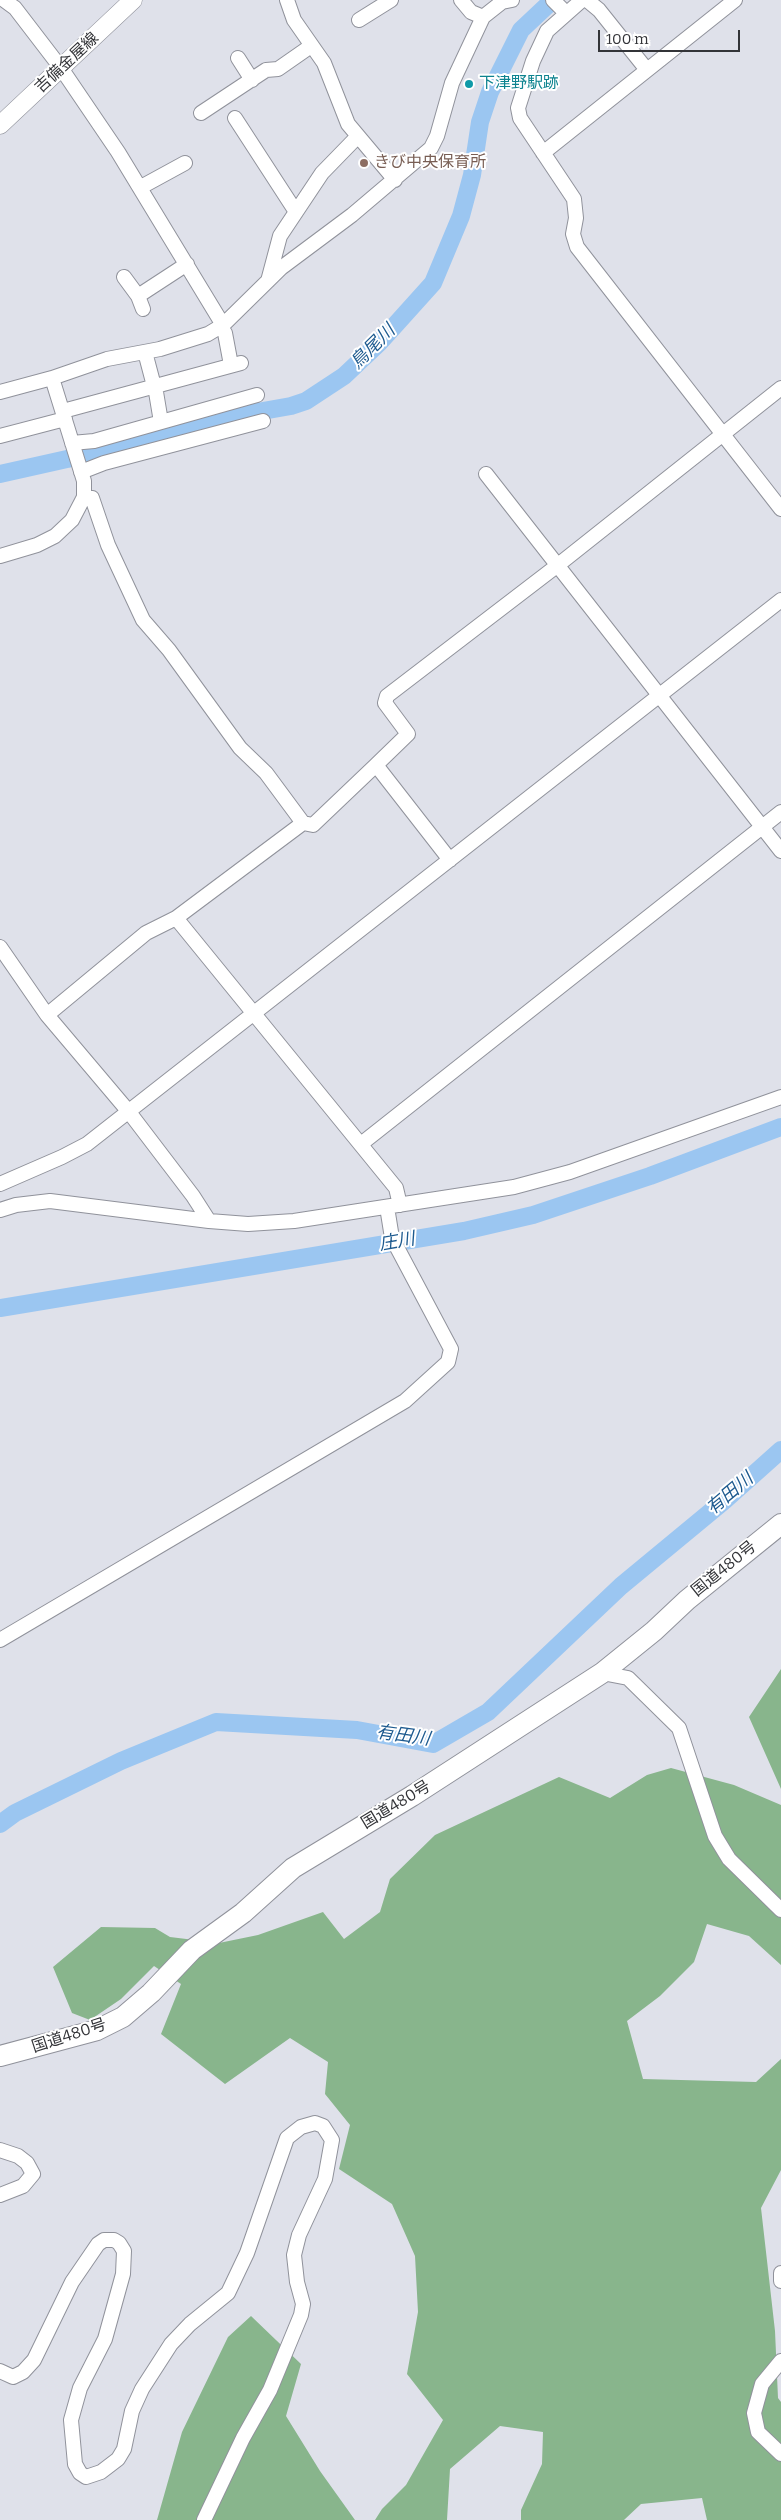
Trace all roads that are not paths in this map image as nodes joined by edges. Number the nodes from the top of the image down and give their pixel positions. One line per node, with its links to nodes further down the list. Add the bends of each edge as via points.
1 (4, 0): 15 (street, via 15,8)
2 (133, 0): 15 (main road, 吉備金屋線)
3 (287, 0): 13 (street, via 294,20)
4 (390, 0): 12 (street)
5 (461, 0): 11 (street, via 471,12)
6 (512, 0): 11 (street, via 502,2)
7 (582, 0): 10 (street)
8 (587, 0): 16 (street, via 599,10)
9 (735, 0): 16 (street)
10 (560, 7): 22 (street, via 533,61 518,108 523,126)
11 (483, 17): 24 (street, via 452,84 435,143)
12 (359, 20)
13 (311, 46): 17 (street, via 278,69 266,70); 21 (street, via 324,63 343,115)
14 (238, 58): 17 (street)
15 (61, 68): 20 (main road, 吉備金屋線); 25 (street)
16 (647, 70): 22 (street)
17 (252, 80): 18 (street)
18 (201, 113)
19 (235, 118): 26 (street)
20 (0, 125)
21 (358, 136): 24 (street); 26 (street, via 332,160)
22 (543, 153): 40 (street, via 574,199 576,218 573,234 577,247)
23 (184, 163): 25 (street)
24 (395, 180): 29 (street)
25 (141, 187): 27 (street)
26 (296, 212): 29 (street, via 280,236)
27 (187, 264): 28 (street, via 141,302); 30 (street)
28 (124, 277)
29 (268, 282): 30 (street)
30 (222, 326): 31 (street, via 208,334); 33 (street, via 236,364)
31 (145, 352): 32 (street, via 107,359); 33 (street)
32 (52, 378): 35 (street); 37 (street)
33 (154, 386): 37 (street); 39 (street)
34 (781, 388): 40 (street)
35 (0, 392)
36 (258, 395): 39 (street)
37 (64, 415): 41 (street); 42 (street)
38 (263, 421): 43 (street)
39 (162, 422): 42 (street)
40 (723, 434): 46 (street); 48 (street)
41 (0, 436)
42 (73, 445): 43 (street)
43 (80, 469): 45 (street)
44 (486, 474): 48 (street)
45 (84, 497): 47 (street, via 72,520 55,536); 53 (street, via 92,498 108,546 143,620 169,650 240,748 266,773)
46 (781, 509)
47 (0, 556)
48 (558, 565): 50 (street); 51 (street, via 387,696 385,703 408,734)
49 (781, 600): 50 (street)
50 (660, 695): 54 (street); 56 (street)
51 (376, 765): 53 (street, via 313,825); 56 (street)
52 (781, 812): 54 (street)
53 (303, 823): 57 (street)
54 (762, 827): 55 (street); 63 (street)
55 (781, 851)
56 (450, 860): 59 (street)
57 (176, 918): 59 (street); 60 (street, via 146,933)
58 (0, 947): 60 (street)
59 (255, 1013): 62 (street); 63 (street)
60 (47, 1015): 62 (street)
61 (779, 1095): 65 (street, via 570,1172 514,1187)
62 (129, 1112): 64 (street, via 87,1144); 67 (street, via 193,1196)
63 (361, 1144): 65 (street, via 396,1188)
64 (0, 1184)
65 (394, 1206): 67 (street, via 294,1221 248,1224); 69 (street, via 392,1238 451,1348 448,1362 405,1401)
66 (0, 1210): 67 (street, via 50,1201)
67 (208, 1221)
68 (781, 1524): 70 (highway, 国道480号)
69 (0, 1640)
70 (602, 1674): 71 (street, via 628,1678 679,1728 715,1836 729,1859); 72 (highway, 国道480号, via 293,1868 244,1913 192,1950 123,2017 97,2030)
71 (781, 1910)
72 (0, 2056)
73 (0, 2150): 74 (street, via 18,2156 27,2163 32,2174 23,2186)
74 (0, 2195)
75 (781, 2273): 76 (street)
76 (781, 2281)
77 (781, 2361): 79 (street, via 762,2384 754,2413 758,2432)
78 (0, 2371): 80 (street, via 13,2377 24,2372 34,2360 72,2282 98,2244 104,2240 119,2243 124,2250 123,2274 105,2339 80,2388 71,2420 75,2464 80,2473 86,2477 102,2472 118,2459 124,2449 132,2411 171,2344 228,2293 247,2254 287,2138 301,2127 315,2123 322,2126 332,2140 325,2179 299,2235 294,2255 303,2304 301,2315 270,2390)
79 (781, 2454)
80 (204, 2520)

